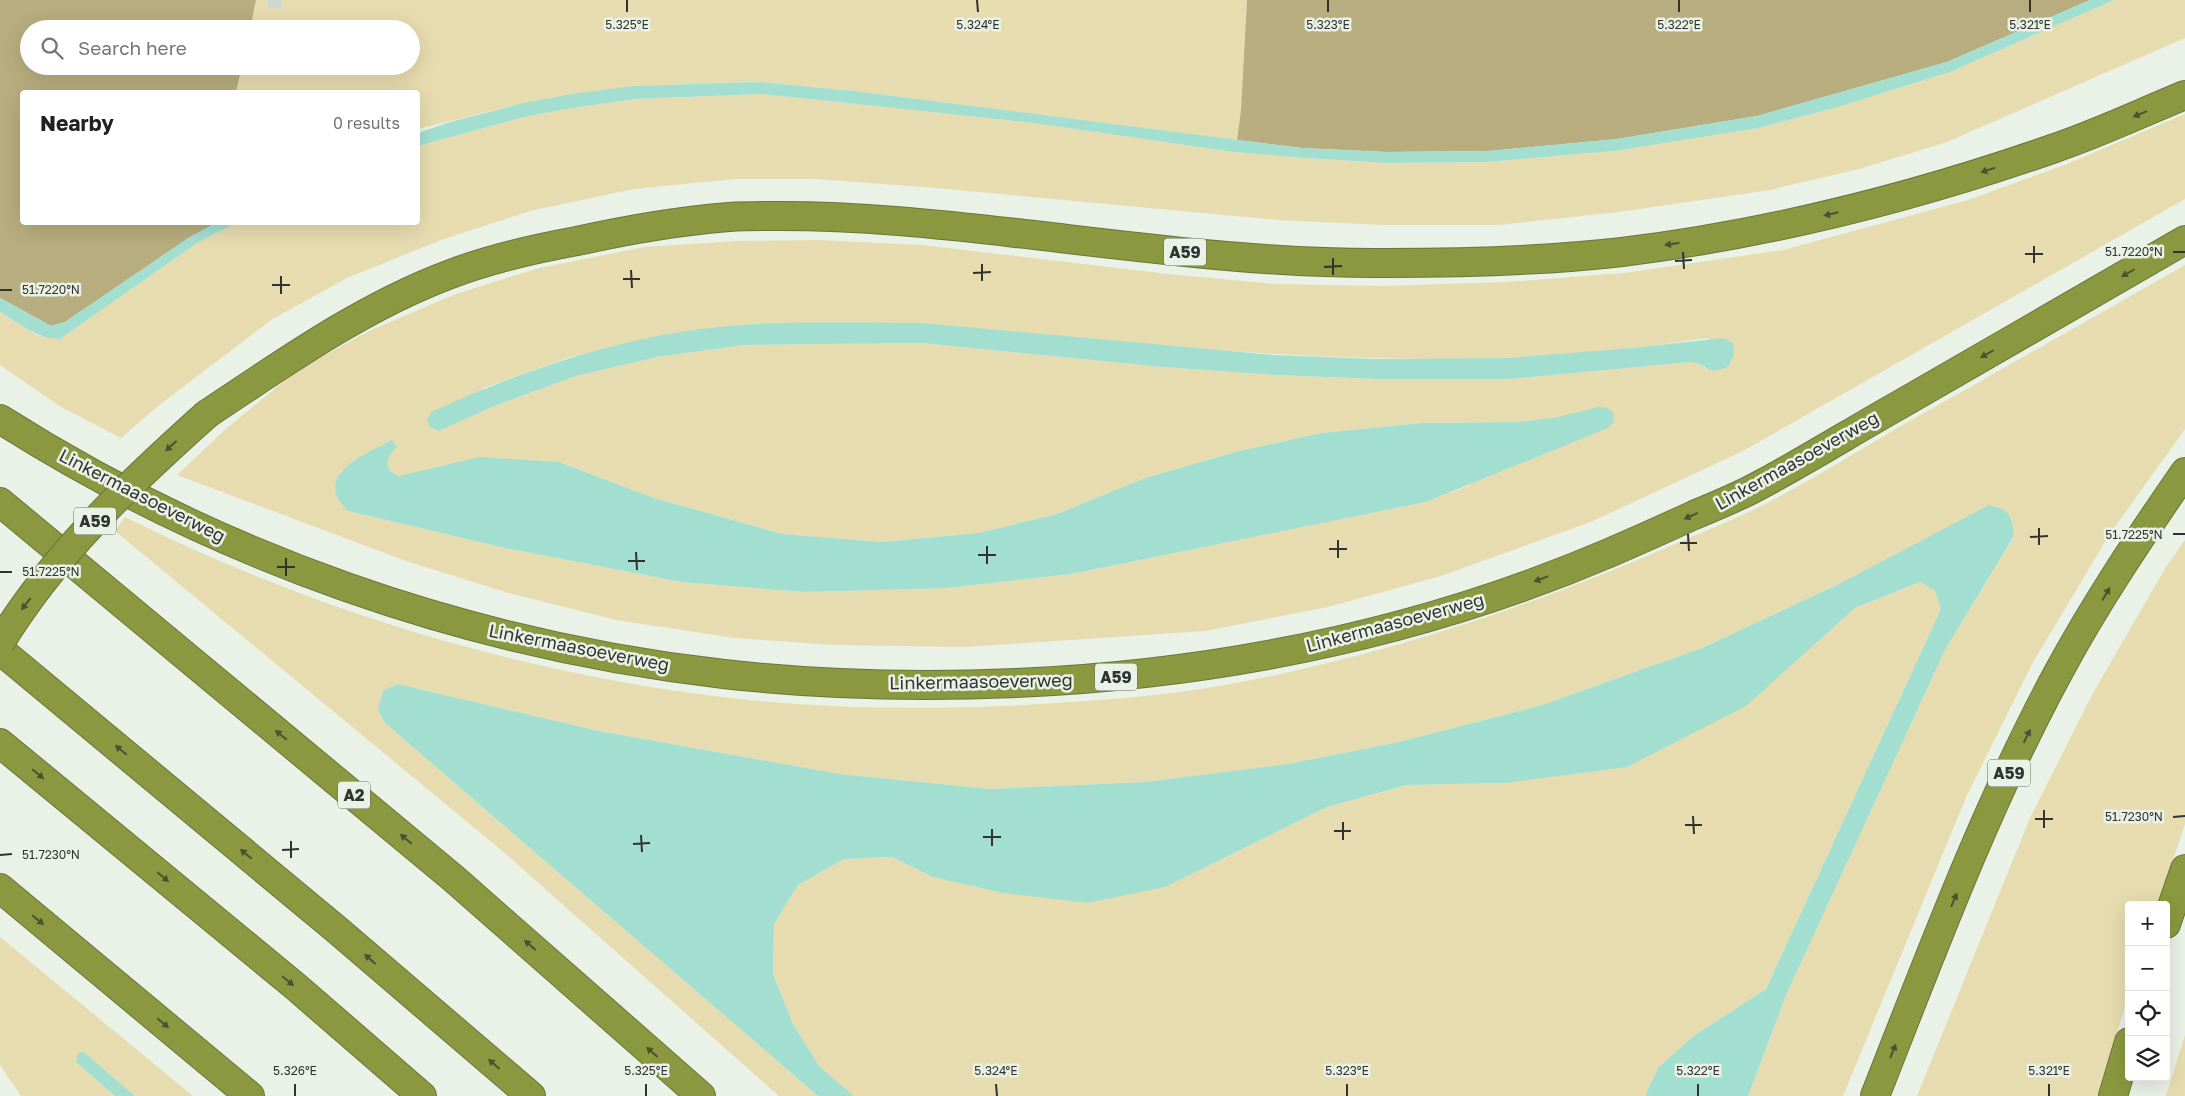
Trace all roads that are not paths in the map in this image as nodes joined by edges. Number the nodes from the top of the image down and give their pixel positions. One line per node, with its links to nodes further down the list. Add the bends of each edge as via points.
1 (2185, 95): 6 (highway, A59, one-way to 6, bridge, via 2057,148 1868,205 1776,227 1602,254 1499,262 1380,264 1271,259 1167,251 921,222 814,216 732,217 638,228 531,250 448,275 364,314 207,414 142,472 74,543 15,618)
2 (2185, 240): 3 (highway, Linkermaasoeverweg / A59, one-way to 3, via 1754,488 1604,556 1457,610 1337,643 1213,665 1091,680 952,686 826,682 723,674 602,656 488,630 398,605 313,575 189,524 125,492)
3 (0, 419)
4 (2185, 472): 17 (highway, A59, one-way to 4, via 1995,802 2054,682 2137,542)
5 (0, 502): 16 (highway, A2, one-way to 5, via 453,878)
6 (0, 643)
7 (0, 650): 15 (highway, one-way to 7)
8 (0, 743): 14 (highway, one-way to 14, via 295,986)
9 (2185, 869): 11 (highway)
10 (0, 888): 13 (highway, one-way to 13)
11 (2170, 912)
12 (2125, 1055): 18 (highway)
13 (250, 1096)
14 (422, 1096)
15 (531, 1096)
16 (701, 1096)
17 (1874, 1096)
18 (2112, 1096)

